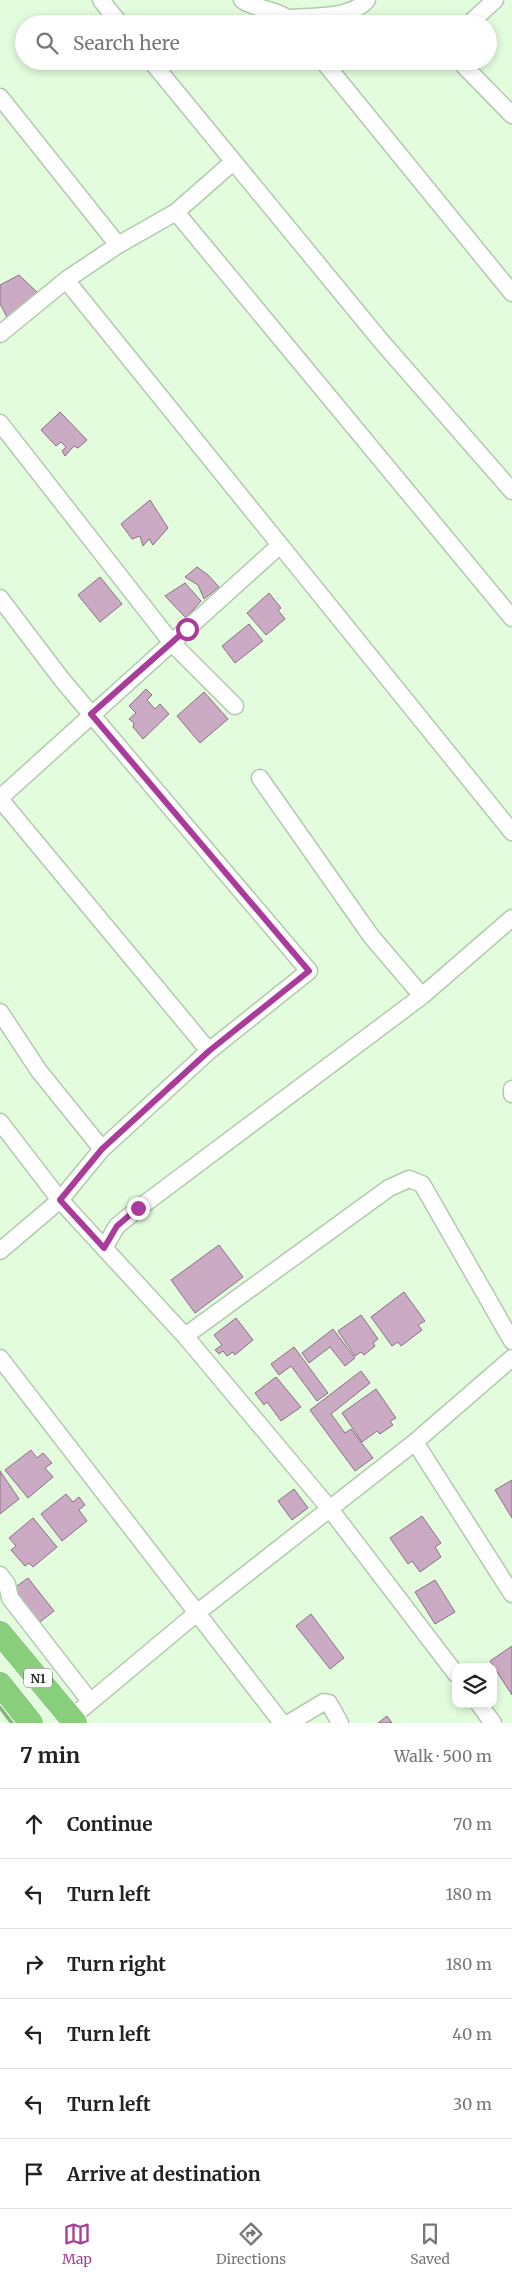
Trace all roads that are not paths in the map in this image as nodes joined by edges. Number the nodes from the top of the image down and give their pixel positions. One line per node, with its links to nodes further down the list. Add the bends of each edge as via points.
1 (101, 0): 5 (street)
2 (242, 0): 6 (street)
3 (367, 0): 7 (street, via 362,6 347,12)
4 (495, 0): 8 (street)
5 (113, 15)
6 (275, 15)
7 (328, 15)
8 (479, 15)
9 (158, 70): 14 (street)
10 (330, 70): 18 (street)
11 (468, 70): 13 (street)
12 (0, 97): 16 (street)
13 (512, 115)
14 (232, 162): 15 (street); 21 (street)
15 (176, 212): 16 (street); 24 (street)
16 (118, 244): 17 (street)
17 (66, 280): 19 (street); 22 (street)
18 (512, 292)
19 (2, 329)
20 (0, 423): 25 (street)
21 (512, 491)
22 (279, 546): 25 (street); 30 (street)
23 (0, 598): 27 (street)
24 (512, 618)
25 (172, 643): 26 (street); 27 (street)
26 (236, 706)
27 (91, 714): 29 (street); 34 (street, via 309,971)
28 (260, 778): 32 (street, via 371,936)
29 (0, 799): 34 (street)
30 (512, 832)
31 (512, 918): 32 (street)
32 (422, 996): 40 (street, via 138,1208 117,1226)
33 (0, 1012): 38 (street, via 39,1071)
34 (209, 1051): 38 (street)
35 (512, 1089): 36 (street)
36 (512, 1094)
37 (0, 1122): 39 (street)
38 (102, 1149): 39 (street)
39 (60, 1200): 40 (street); 41 (street)
40 (104, 1248): 42 (street)
41 (0, 1252)
42 (185, 1336): 43 (street, via 389,1188 409,1179 422,1184); 47 (street)
43 (512, 1341)
44 (0, 1358): 50 (street)
45 (512, 1358): 46 (street)
46 (415, 1442): 47 (street); 49 (street)
47 (330, 1508): 50 (street); 52 (street)
48 (0, 1575): 54 (street, via 7,1584 10,1598)
49 (512, 1594)
50 (198, 1612): 54 (street); 58 (street)
51 (0, 1633): 56 (highway, N1)
52 (452, 1669)
53 (0, 1684): 57 (highway, N1)
54 (90, 1702): 56 (street)
55 (482, 1708): 61 (street)
56 (73, 1720)
57 (31, 1723)
58 (282, 1723)
59 (289, 1723): 60 (street, via 324,1702 329,1703)
60 (340, 1723)
61 (493, 1723)

